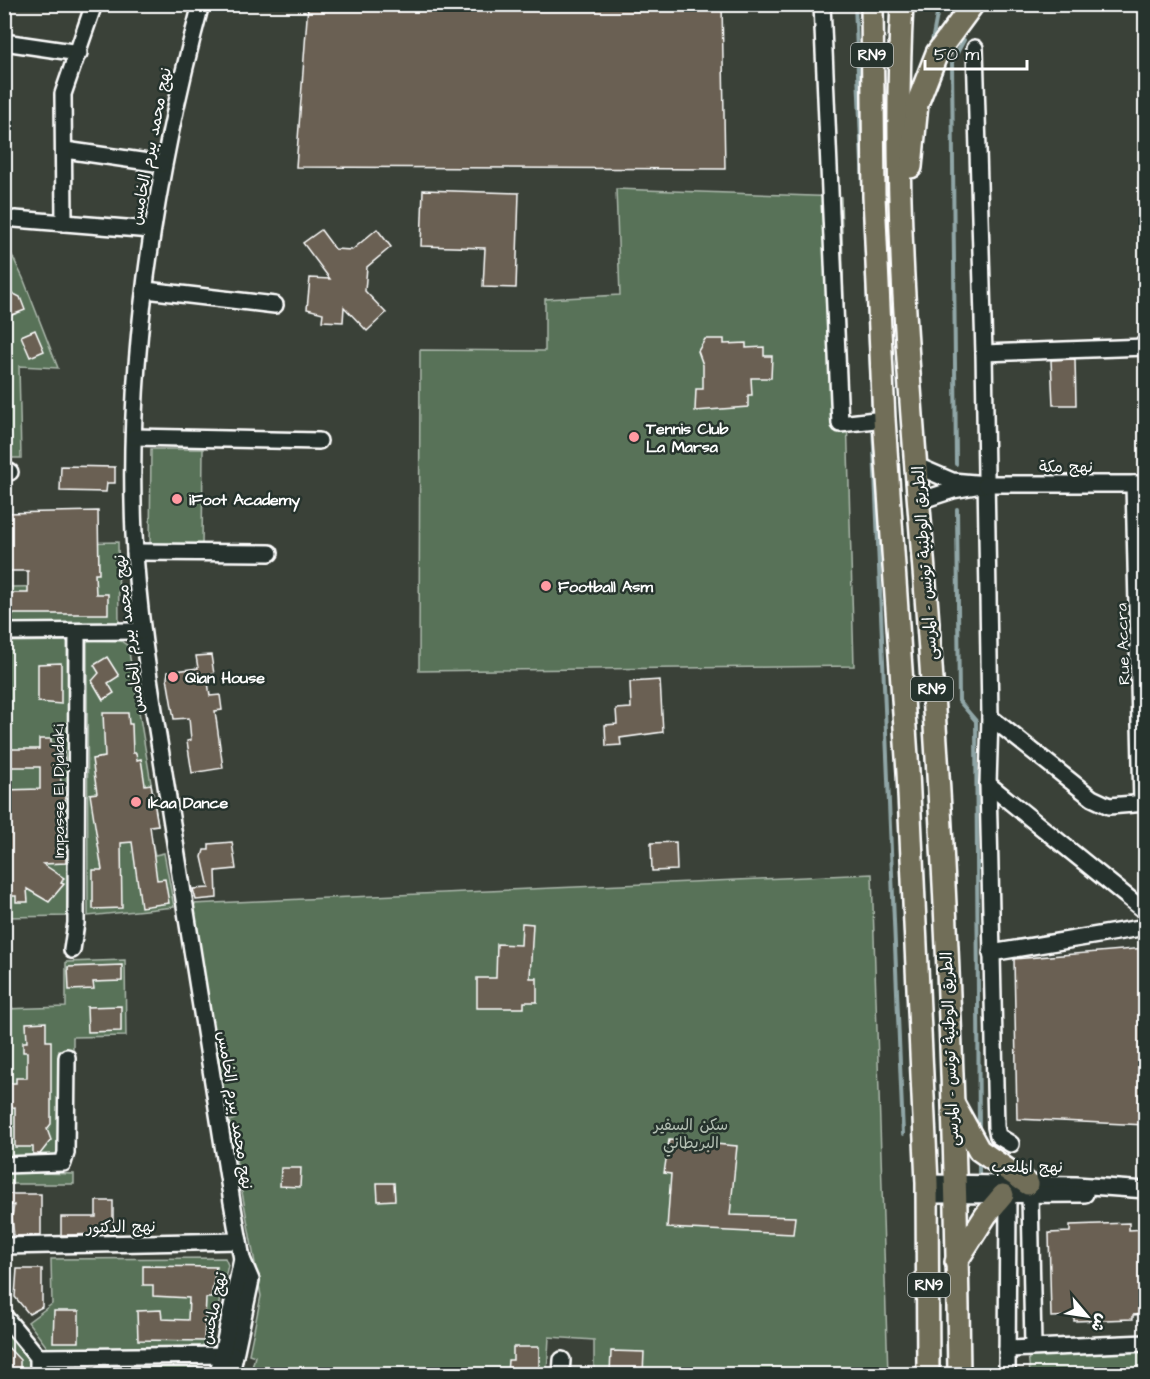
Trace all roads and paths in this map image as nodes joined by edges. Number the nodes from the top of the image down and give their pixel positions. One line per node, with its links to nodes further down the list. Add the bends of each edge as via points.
1 (94, 4): 9 (street)
2 (201, 4): 11 (street, نهج محمد بيرم الخامس)
3 (822, 4): 20 (street, via 840,424)
4 (902, 4): 15 (highway, الطريق الوطنية تونس - المرسى / RN9, via 898,78)
5 (974, 4): 15 (highway, via 937,53 917,104)
6 (871, 7): 20 (highway, الطريق الوطنية تونس - المرسى / RN9)
7 (4, 42): 9 (street)
8 (975, 48): 19 (street)
9 (79, 52): 10 (street, via 63,94)
10 (65, 150): 11 (street); 13 (street)
11 (162, 164): 14 (street, نهج محمد بيرم الخامس)
12 (15, 219): 13 (street)
13 (64, 223): 14 (street)
14 (152, 230): 16 (street, نهج محمد بيرم الخامس)
15 (901, 263): 23 (highway, الطريق الوطنية تونس - المرسى / RN9)
16 (146, 290): 17 (street); 21 (street, نهج محمد بيرم الخامس)
17 (275, 305)
18 (1146, 347): 19 (street)
19 (984, 353): 24 (street)
20 (884, 419): 44 (highway, الطريق الوطنية تونس - المرسى / RN9, via 908,772)
21 (134, 437): 22 (street); 27 (street, نهج محمد بيرم الخامس)
22 (320, 441)
23 (917, 466): 24 (street, via 952,481); 26 (highway, الطريق الوطنية تونس - المرسى / RN9)
24 (986, 484): 25 (street, نهج مكة); 26 (street); 33 (street)
25 (1140, 484): 32 (street, Rue Accra)
26 (919, 501): 41 (highway, الطريق الوطنية تونس - المرسى / RN9, via 940,796)
27 (135, 552): 28 (street); 29 (street, نهج محمد بيرم الخامس)
28 (270, 553)
29 (142, 631): 31 (street); 49 (street, نهج محمد بيرم الخامس)
30 (4, 632): 31 (street)
31 (76, 632): 38 (street, Impasse El Djaldaki, via 76,923)
32 (1143, 651): 35 (street, Rue Accra)
33 (990, 717): 34 (street); 35 (street, via 1092,798 1109,806)
34 (988, 784): 36 (street); 39 (street)
35 (1144, 803)
36 (1146, 912)
37 (1146, 927): 39 (street)
38 (72, 950)
39 (991, 953): 42 (street, via 996,1127 998,1136)
40 (67, 1057): 43 (street, via 63,1163)
41 (951, 1101): 45 (highway, via 979,1149); 46 (highway, الطريق الوطنية تونس - المرسى / RN9)
42 (1011, 1144)
43 (4, 1165)
44 (927, 1189): 46 (street, نهج الملعب); 62 (highway, الطريق الوطنية تونس - المرسى / RN9)
45 (1029, 1189): 46 (street, نهج الملعب); 47 (street, نهج الملعب, via 1076,1185); 48 (street, نهج الملعب); 55 (street)
46 (955, 1190): 48 (street, نهج الملعب); 52 (highway, الطريق الوطنية تونس - المرسى / RN9)
47 (1146, 1190)
48 (1006, 1195): 52 (highway, via 986,1215); 56 (street)
49 (239, 1241): 50 (street, نهج الدكتور); 51 (street, نهج محمد بيرم الخامس)
50 (4, 1246)
51 (242, 1259): 57 (street, نهج ملخس, via 251,1280)
52 (956, 1262): 63 (highway, الطريق الوطنية تونس - المرسى / RN9)
53 (4, 1316): 58 (street)
54 (1146, 1343): 55 (street)
55 (1033, 1346): 56 (street)
56 (1007, 1349): 64 (street)
57 (228, 1354): 58 (street); 60 (street, نهج ملخس); 61 (street, نهج ملخس)
58 (38, 1357): 59 (street)
59 (38, 1374)
60 (218, 1374)
61 (231, 1374)
62 (928, 1374)
63 (959, 1374)
64 (1007, 1374)

